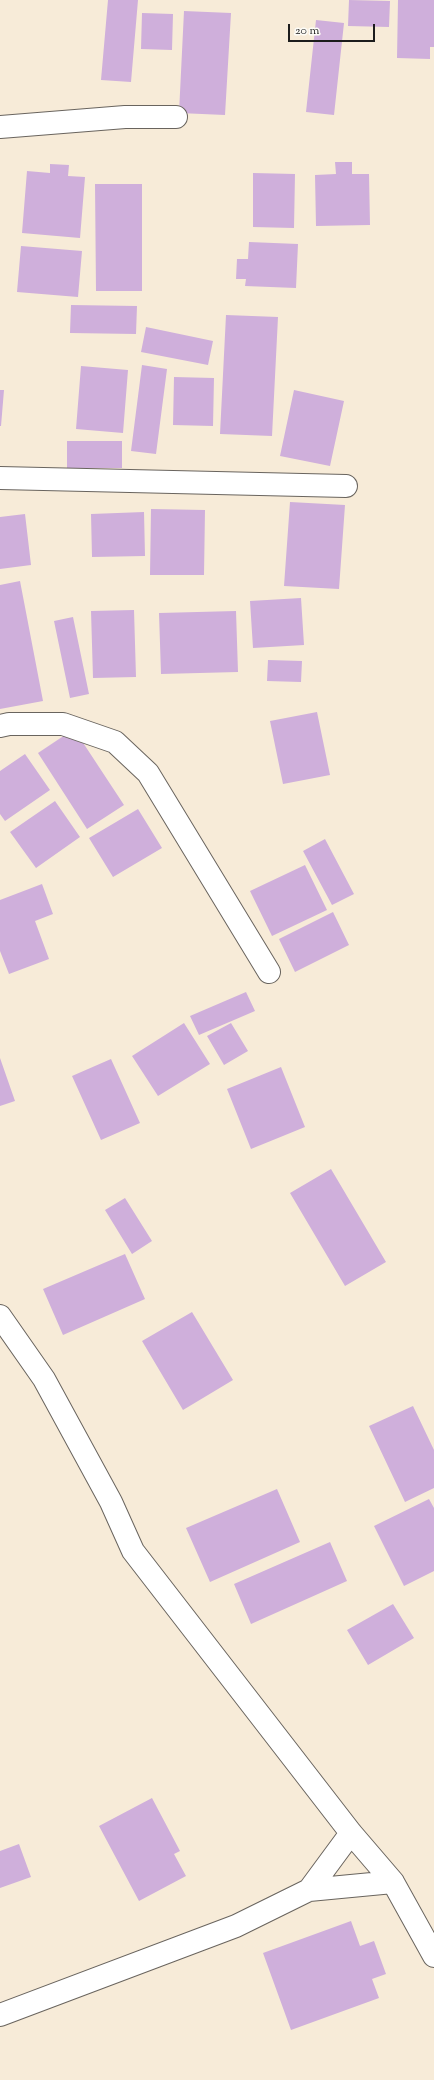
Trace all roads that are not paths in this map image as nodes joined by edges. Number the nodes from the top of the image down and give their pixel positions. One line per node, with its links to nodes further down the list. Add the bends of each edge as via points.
1 (176, 117): 2 (street, via 125,117)
2 (0, 127)
3 (0, 478): 4 (street)
4 (346, 486)
5 (0, 726): 6 (street, via 63,724 115,742 126,752 148,773)
6 (269, 972)
7 (0, 1316): 8 (street, via 44,1379 111,1502 133,1551)
8 (351, 1833): 9 (street); 10 (street)
9 (392, 1882): 10 (street); 11 (street)
10 (309, 1890): 12 (street, via 236,1926)
11 (434, 1956)
12 (0, 2015)

